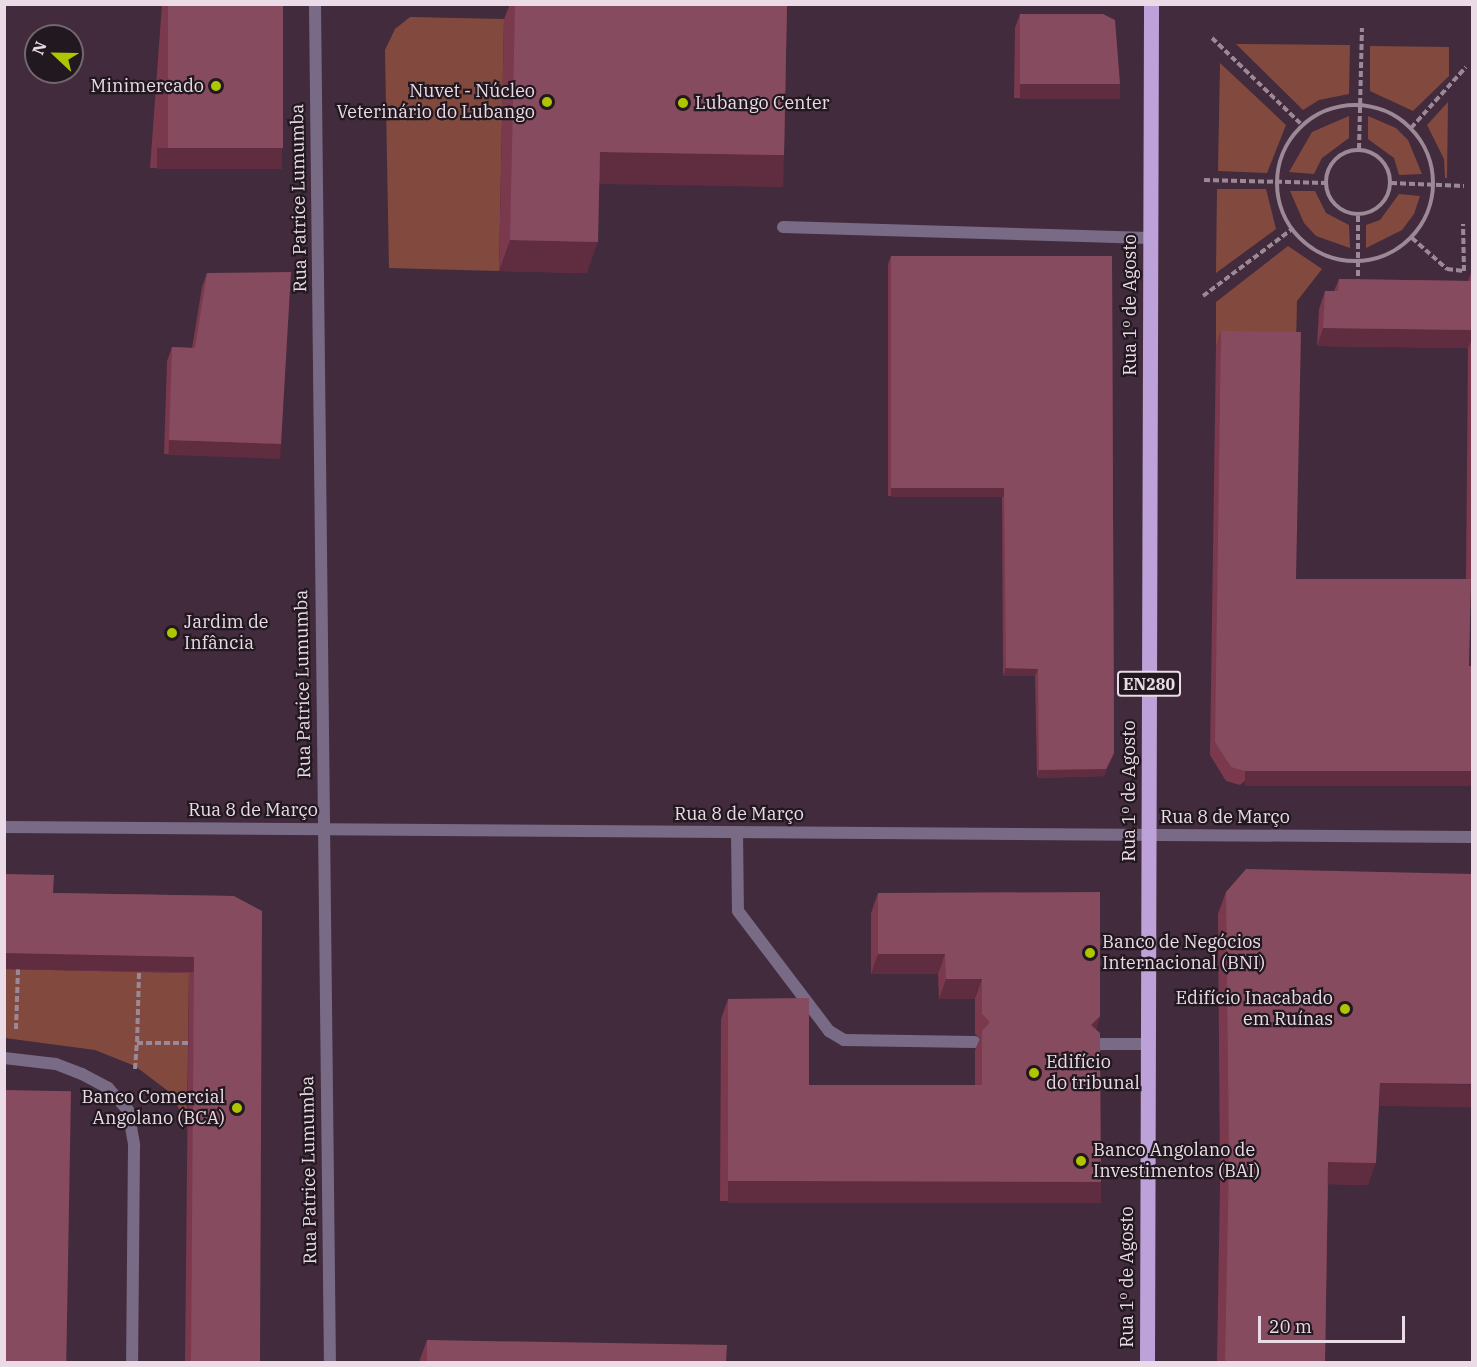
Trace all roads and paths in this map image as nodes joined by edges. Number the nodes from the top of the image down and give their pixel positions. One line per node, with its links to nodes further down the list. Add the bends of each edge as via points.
1 (315, 4): 26 (street, Rua Patrice Lumumba)
2 (1151, 4): 20 (main road, Rua 1º de Agosto / EN280)
3 (1362, 28): 6 (path)
4 (1212, 38): 7 (path)
5 (1466, 67): 8 (path)
6 (1360, 103): 7 (path, via 1335,106); 8 (path, via 1385,109); 9 (path)
7 (1302, 125): 11 (path, via 1282,154)
8 (1411, 128): 14 (path, via 1432,164)
9 (1359, 149): 12 (path, via 1338,155); 13 (path, via 1385,163)
10 (1204, 180): 11 (path)
11 (1276, 182): 12 (path); 19 (path, via 1279,206)
12 (1325, 183): 16 (path, via 1333,204)
13 (1391, 183): 14 (path); 16 (path, via 1382,203)
14 (1433, 186): 15 (path); 21 (path, via 1427,216)
15 (1464, 186)
16 (1358, 214): 22 (path)
17 (1463, 224): 21 (path, via 1464,271 1448,269)
18 (783, 227): 20 (street)
19 (1291, 230): 22 (path, via 1311,249); 23 (path)
20 (1150, 238): 28 (main road, Rua 1º de Agosto / EN280)
21 (1412, 238): 22 (path, via 1389,254)
22 (1358, 262): 24 (path)
23 (1203, 296)
24 (1358, 297)
25 (4, 827): 26 (street, Rua 8 de Março)
26 (323, 829): 27 (street, Rua 8 de Março); 38 (street, Rua Patrice Lumumba)
27 (737, 832): 28 (street, Rua 8 de Março); 32 (street, via 738,911 829,1031 844,1040)
28 (1148, 835): 29 (street, Rua 8 de Março); 35 (main road, Rua 1º de Agosto / EN280)
29 (1473, 837)
30 (18, 969): 36 (path)
31 (138, 973): 33 (path, via 136,1043)
32 (975, 1042)
33 (188, 1043)
34 (1092, 1044): 35 (street)
35 (1148, 1044): 39 (main road, Rua 1º de Agosto / EN280)
36 (10, 1059): 37 (street, via 56,1064 82,1074 108,1088 128,1110 134,1145)
37 (132, 1362)
38 (330, 1362)
39 (1147, 1362)

